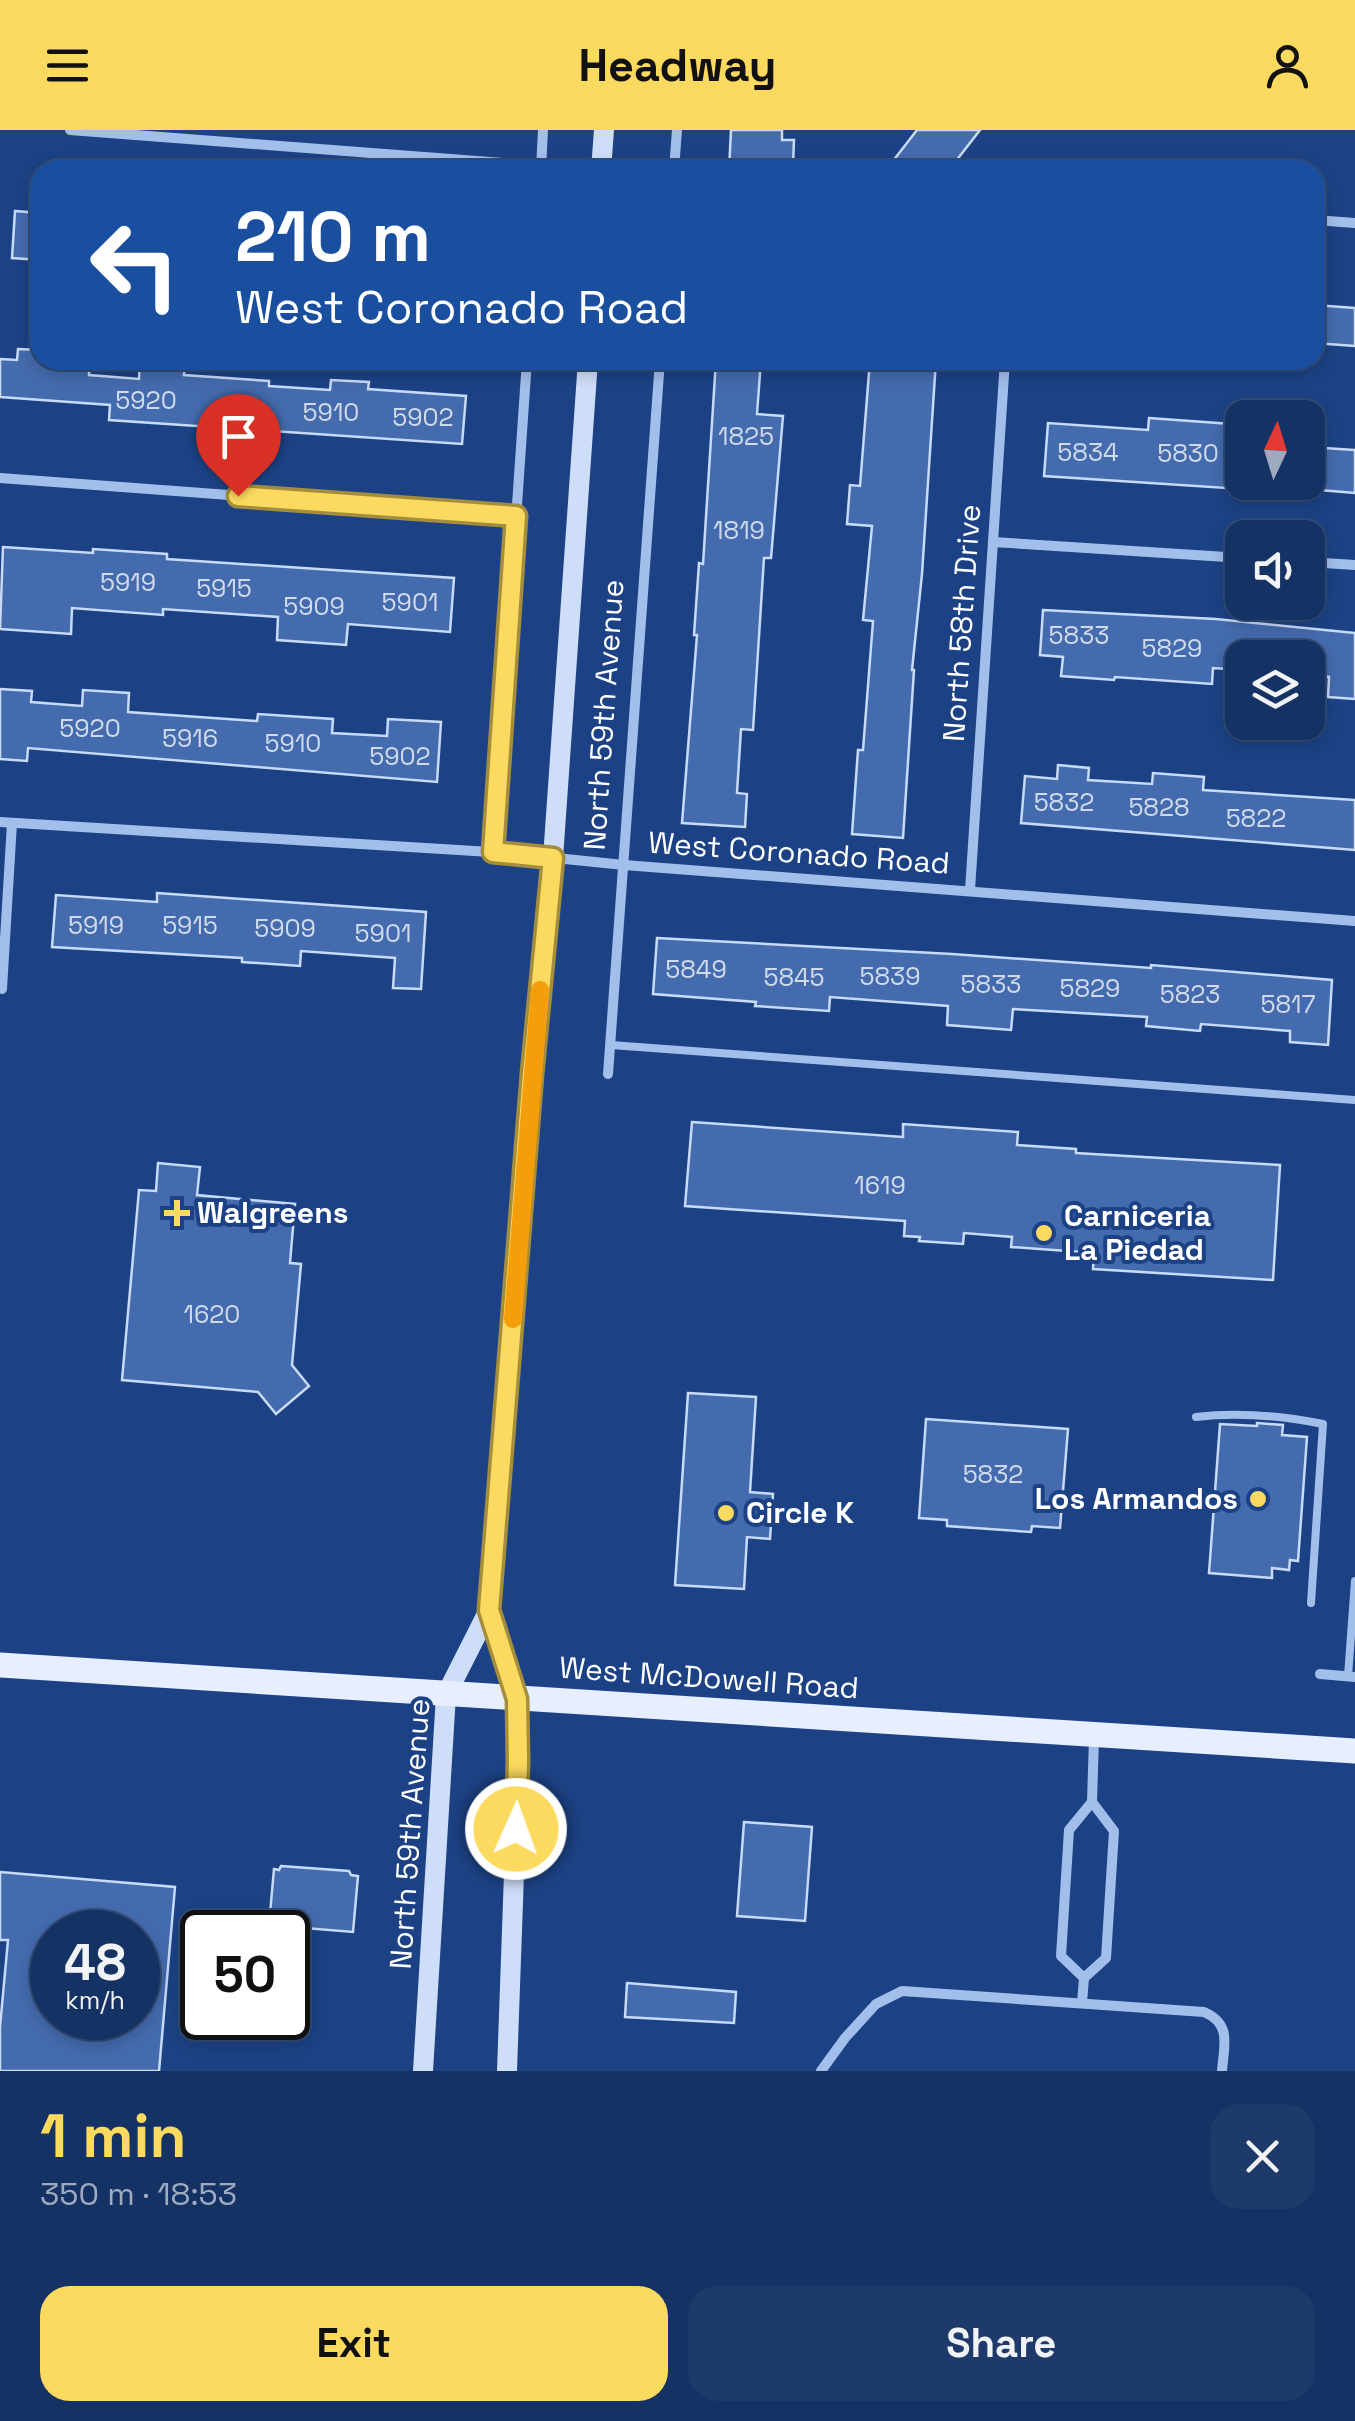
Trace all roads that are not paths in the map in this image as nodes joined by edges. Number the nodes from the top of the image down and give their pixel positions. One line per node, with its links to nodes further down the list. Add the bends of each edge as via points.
1 (70, 130): 5 (street)
2 (543, 130): 6 (street)
3 (604, 130): 7 (main road)
4 (677, 130): 8 (street)
5 (442, 160)
6 (541, 160)
7 (602, 160)
8 (675, 160)
9 (1325, 221): 10 (street)
10 (1355, 223)
11 (526, 370): 16 (street)
12 (587, 370): 23 (main road, North 59th Avenue)
13 (659, 370): 24 (street, North 59th Avenue)
14 (1004, 370): 17 (street, North 58th Drive)
15 (0, 478): 16 (street)
16 (516, 516): 22 (street)
17 (992, 542): 18 (street); 25 (street, North 58th Drive)
18 (1225, 557)
19 (1325, 563): 20 (street)
20 (1355, 565)
21 (6, 822): 22 (street, West Coronado Road); 27 (street)
22 (493, 852): 23 (street, West Coronado Road)
23 (553, 858): 24 (street, West Coronado Road); 34 (main road, North 59th Avenue)
24 (624, 866): 25 (street, West Coronado Road); 28 (street, North 59th Avenue)
25 (970, 890): 26 (street, West Coronado Road)
26 (1355, 921)
27 (2, 989)
28 (611, 1045): 29 (street, North 59th Avenue); 30 (lane)
29 (608, 1074)
30 (1355, 1100)
31 (1196, 1417): 33 (lane, via 1323,1424)
32 (1355, 1581): 37 (lane)
33 (1311, 1602)
34 (489, 1610): 38 (main road, North 59th Avenue); 39 (main road, North 59th Avenue)
35 (0, 1666): 38 (main road, West McDowell Road)
36 (1320, 1674): 37 (street)
37 (1352, 1676)
38 (446, 1695): 39 (main road, West McDowell Road); 45 (main road, North 59th Avenue)
39 (517, 1699): 40 (main road, West McDowell Road); 46 (main road, North 59th Avenue)
40 (1094, 1734): 41 (main road, West McDowell Road); 42 (street)
41 (1355, 1751)
42 (1092, 1802): 43 (street, via 1114,1831 1106,1958); 43 (street, via 1069,1830 1060,1956)
43 (1084, 1978): 44 (street)
44 (1082, 2003): 47 (street, via 902,1991 876,2004); 48 (street, via 1216,2017 1225,2031)
45 (423, 2071)
46 (507, 2071)
47 (820, 2071)
48 (1222, 2071)

